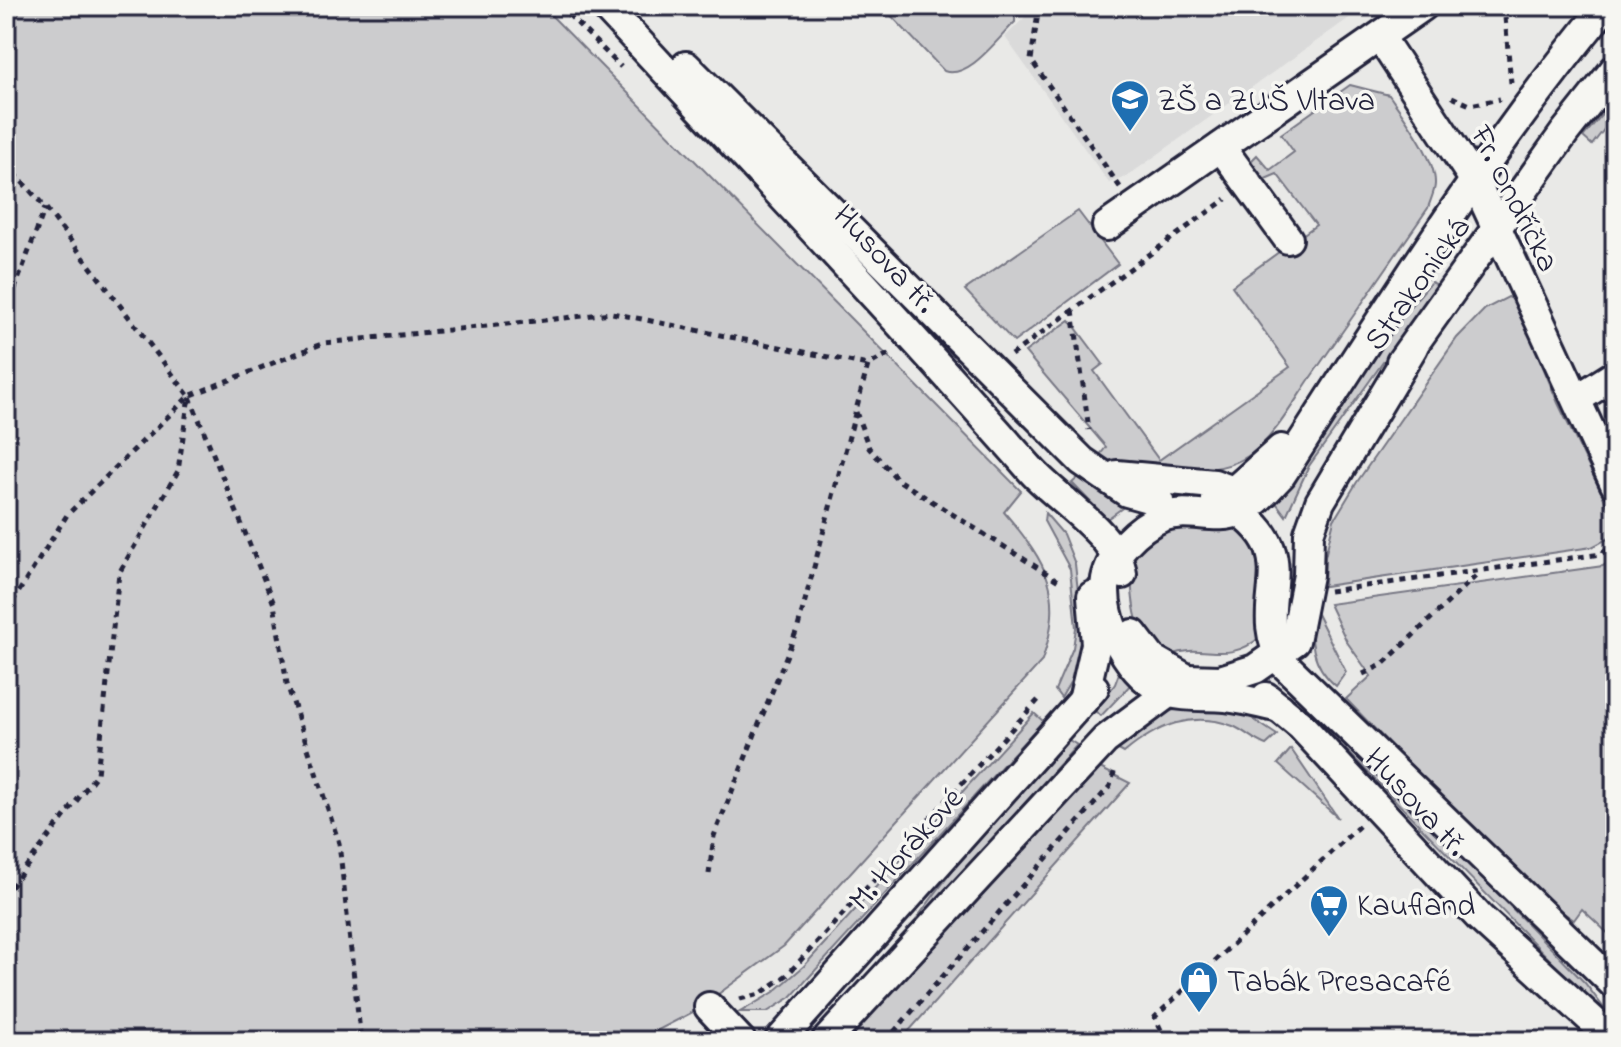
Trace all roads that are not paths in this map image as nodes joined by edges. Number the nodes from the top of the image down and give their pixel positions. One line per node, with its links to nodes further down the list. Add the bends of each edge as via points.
1 (605, 6): 20 (street, Husova tř., via 916,339 1064,503 1072,522)
2 (614, 6): 15 (street, Husova tř., via 666,46 1082,461)
3 (1423, 6): 5 (street)
4 (1606, 6): 8 (street, Strakonická)
5 (1380, 37): 7 (street); 8 (street, Fr. Ondříčka)
6 (1615, 69): 10 (street, Strakonická)
7 (1221, 147): 9 (street); 11 (street)
8 (1475, 181): 10 (street, Fr. Ondříčka); 18 (street, Strakonická, via 1281,475)
9 (1107, 226)
10 (1497, 230): 12 (street, Strakonická); 14 (street, Fr. Ondříčka)
11 (1288, 239)
12 (1413, 347): 19 (street, Strakonická, via 1313,476); 22 (street, via 1320,502 1309,533 1306,587)
13 (1615, 375): 14 (street)
14 (1577, 399): 16 (street, Fr. Ondříčka)
15 (1100, 473): 17 (street, Husova tř., via 1127,492); 18 (street, via 1214,484)
16 (1615, 484)
17 (1159, 501): 18 (street); 20 (street, via 1128,521)
18 (1236, 501): 19 (street, via 1271,520); 20 (street, via 1217,516 1188,512 1162,517); 22 (street, via 1273,556 1276,583 1269,617)
19 (1286, 545): 22 (street, via 1291,573)
20 (1106, 559): 21 (street); 24 (street, via 1122,569 1130,627); 25 (street, via 1092,588 1096,644)
21 (1114, 627): 24 (street, via 1134,667); 25 (street, M. Horákové, via 1102,678)
22 (1283, 638): 23 (street, via 1255,669); 24 (street, via 1236,661 1182,662); 27 (street, Husova tř., via 1322,698)
23 (1238, 674): 24 (street, via 1220,680); 26 (street, Husova tř.)
24 (1170, 681): 26 (street); 31 (street, via 1114,720 1106,751)
25 (1083, 701): 30 (street, M. Horákové)
26 (1280, 708): 32 (street, Husova tř., via 1480,918)
27 (1615, 985)
28 (709, 1007): 29 (street)
29 (741, 1041)
30 (779, 1041)
31 (826, 1041)
32 (1615, 1041)

